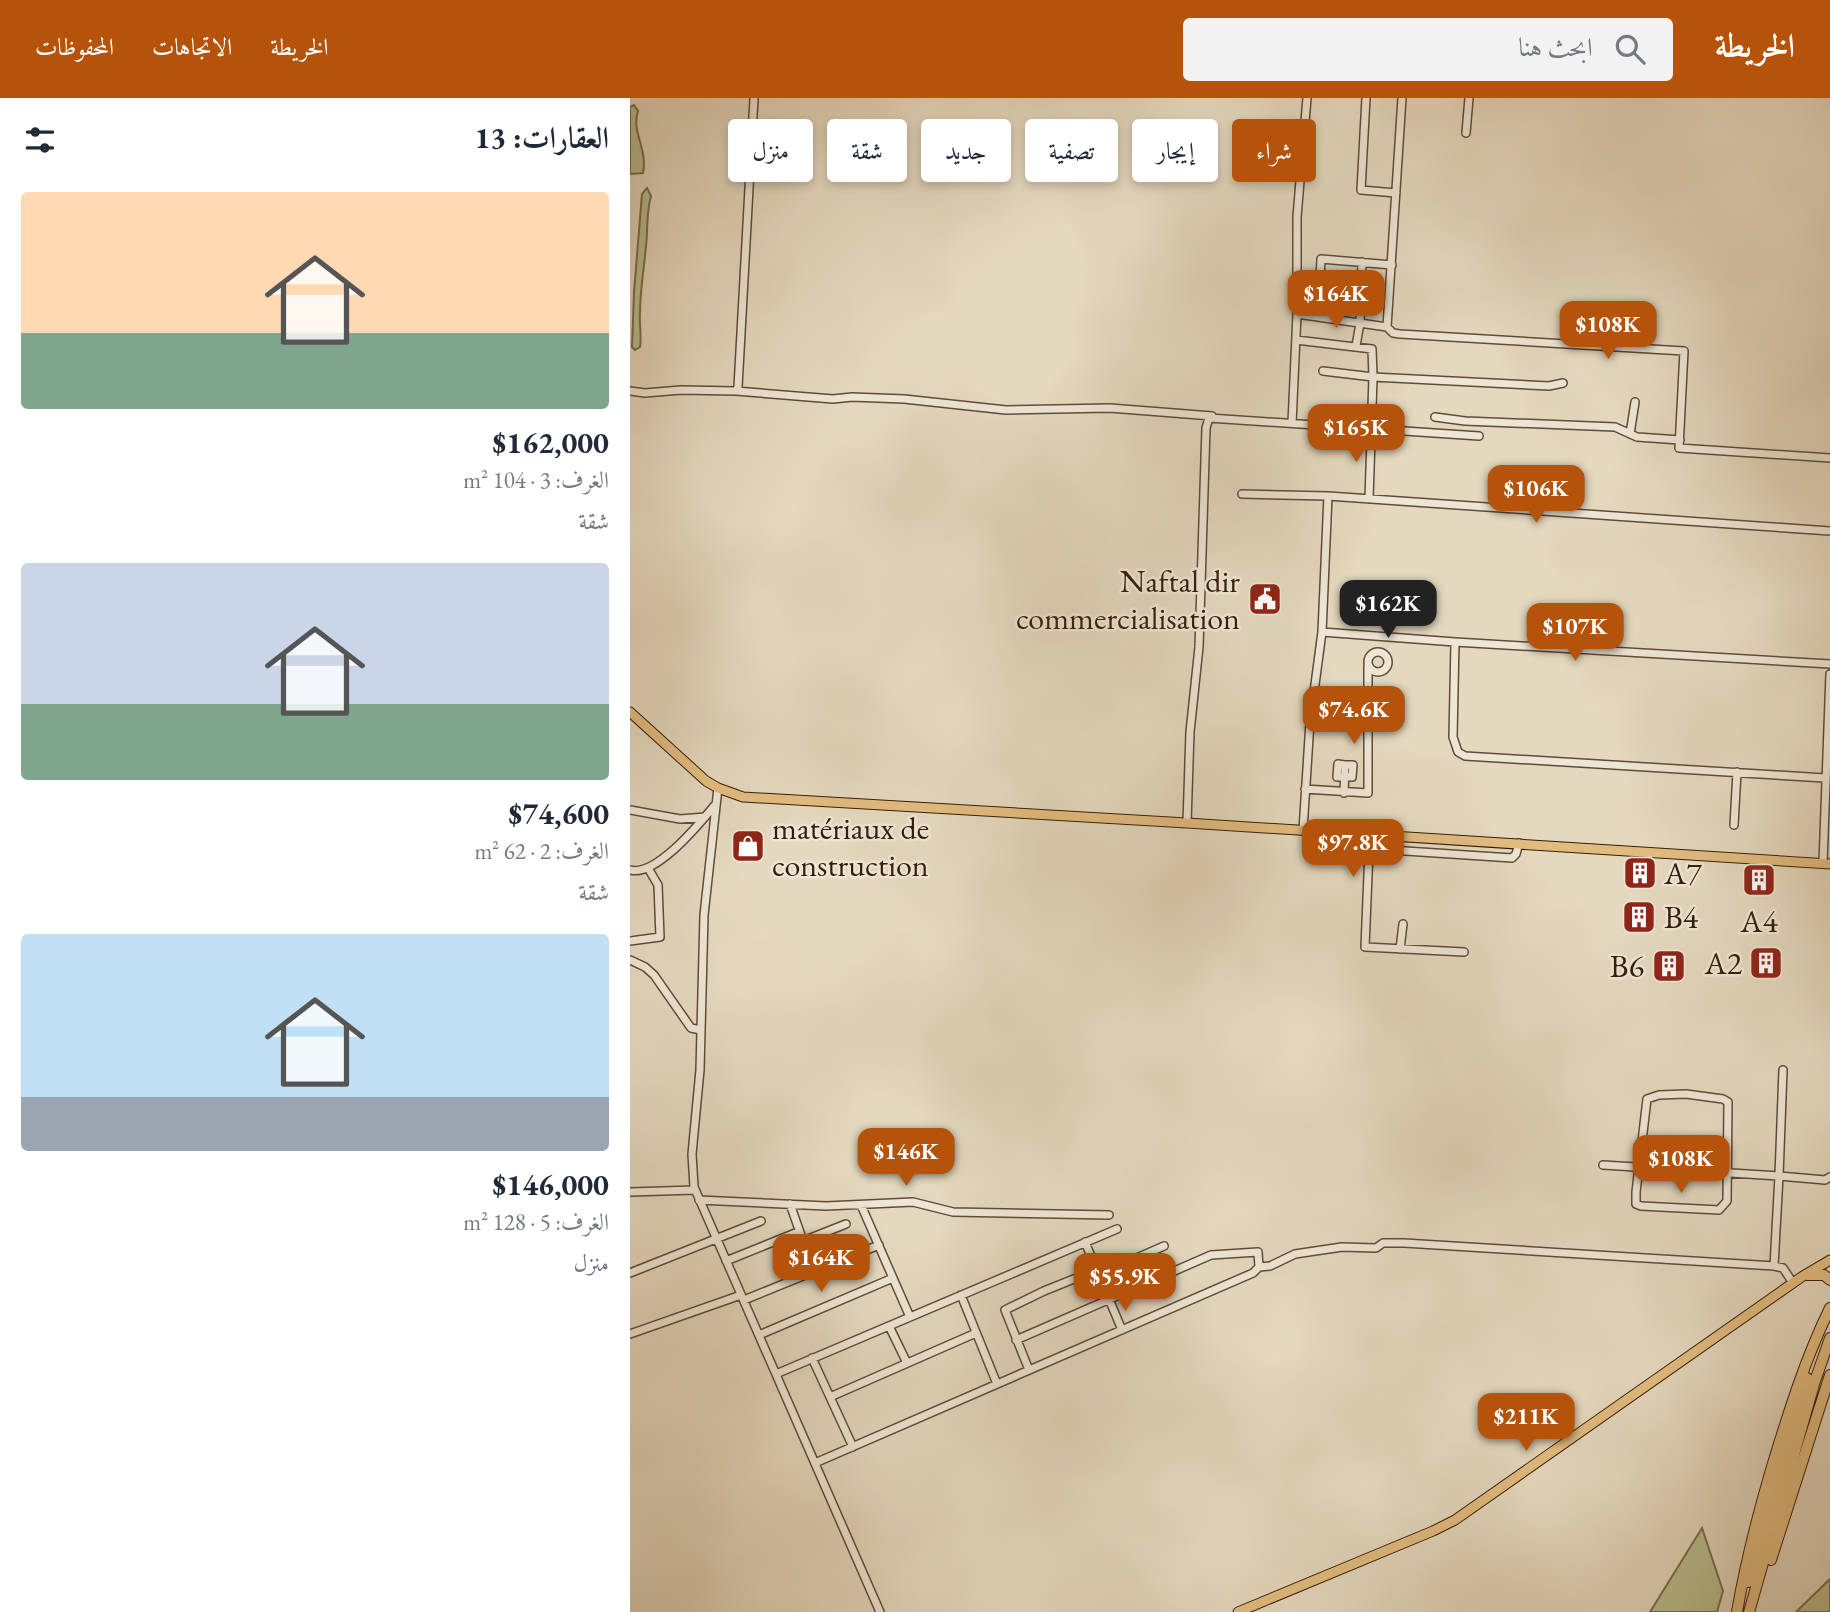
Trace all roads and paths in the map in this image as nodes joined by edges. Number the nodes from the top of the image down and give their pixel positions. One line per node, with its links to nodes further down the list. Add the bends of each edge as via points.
1 (754, 98): 20 (street)
2 (1307, 98): 10 (street, via 1297,217)
3 (1366, 98): 7 (street, via 1361,190)
4 (1402, 98): 7 (street)
5 (1469, 98): 6 (street)
6 (1466, 132)
7 (1396, 193): 9 (street)
8 (1362, 262): 9 (street); 11 (street, via 1321,259); 12 (street)
9 (1392, 265): 13 (street)
10 (1297, 314): 11 (street); 14 (street)
11 (1318, 317): 12 (street)
12 (1360, 323): 13 (street); 15 (street)
13 (1387, 327): 28 (street, via 1400,334 1684,351)
14 (1296, 340): 15 (street); 24 (street)
15 (1356, 346): 17 (street, via 1372,349)
16 (1323, 371): 17 (street)
17 (1373, 377): 18 (street); 25 (street)
18 (1563, 383)
19 (630, 391): 20 (street)
20 (736, 391): 22 (street, via 904,399 1006,410 1110,408)
21 (1635, 402): 26 (street)
22 (1213, 416): 24 (street); 49 (street, via 1206,428 1199,647)
23 (1435, 417): 26 (street, via 1615,427)
24 (1292, 422): 25 (street)
25 (1371, 429): 27 (street); 32 (street)
26 (1630, 433): 28 (street)
27 (1479, 436)
28 (1680, 440): 29 (street, via 1679,448)
29 (1830, 458)
30 (1242, 494): 31 (street)
31 (1328, 496): 32 (street); 34 (street)
32 (1369, 499): 33 (street)
33 (1830, 531)
34 (1322, 632): 35 (street); 44 (street)
35 (1455, 642): 36 (street); 41 (street, via 1452,737 1458,752 1465,756)
36 (1830, 664)
37 (1368, 666): 45 (street, via 1368,793)
38 (1830, 674): 42 (street)
39 (630, 712): 43 (main road)
40 (1345, 765): 45 (street, via 1353,765 1352,777 1345,777)
41 (1737, 772): 42 (street); 50 (street)
42 (1825, 778): 53 (street)
43 (718, 788): 46 (street); 49 (main road, via 743,797)
44 (1305, 789): 45 (street); 51 (street)
45 (1344, 793)
46 (715, 805): 48 (street); 61 (street, via 705,906)
47 (630, 810): 48 (street, via 680,819)
48 (705, 817): 54 (street)
49 (1187, 823): 51 (main road)
50 (1734, 825)
51 (1303, 830): 52 (main road)
52 (1519, 844): 53 (main road); 58 (street, via 1512,858 1369,851 1363,944)
53 (1827, 863)
54 (648, 868): 55 (street); 57 (street, via 657,885 660,937)
55 (630, 870)
56 (1403, 923): 58 (street)
57 (630, 941)
58 (1399, 949): 59 (street)
59 (1464, 952)
60 (630, 960): 61 (street, via 645,967 691,1028)
61 (701, 1030): 68 (street, via 691,1173)
62 (1783, 1070): 66 (street)
63 (1603, 1165): 64 (street)
64 (1638, 1167): 65 (street); 65 (street, via 1636,1204 1646,1208 1719,1210 1727,1201); 65 (street, via 1647,1099 1686,1094 1728,1102)
65 (1729, 1173): 66 (street)
66 (1779, 1176): 67 (street); 85 (street)
67 (1830, 1177)
68 (695, 1190): 69 (street); 70 (street)
69 (630, 1192)
70 (699, 1200): 71 (street); 78 (street)
71 (790, 1204): 72 (street); 77 (street)
72 (861, 1205): 73 (street, via 913,1202 953,1212); 80 (street)
73 (1109, 1215)
74 (761, 1221): 78 (street)
75 (846, 1224): 77 (street, via 803,1241)
76 (1117, 1229): 79 (street)
77 (798, 1232): 84 (street)
78 (717, 1238): 84 (street); 87 (street)
79 (1085, 1242): 88 (street); 93 (street)
80 (878, 1245): 90 (street); 94 (street)
81 (1164, 1246): 88 (street)
82 (1830, 1253): 89 (main road)
83 (1830, 1260): 89 (main road)
84 (726, 1261): 94 (street)
85 (1774, 1266): 86 (street, via 1383,1243 1376,1248 1342,1247 1295,1254); 92 (street, via 1783,1268)
86 (1259, 1267): 95 (street, via 1258,1252 1211,1255); 100 (street)
87 (630, 1272)
88 (1097, 1273): 95 (street); 105 (street, via 1004,1310)
89 (1805, 1275): 91 (highway, via 1824,1275); 92 (main road)
90 (893, 1279): 97 (street); 103 (street)
91 (1830, 1280)
92 (1793, 1283): 116 (main road, via 1455,1520)
93 (961, 1295): 97 (street); 101 (street)
94 (742, 1298): 102 (street); 103 (street)
95 (1109, 1299): 100 (street); 105 (street)
96 (1830, 1308): 117 (highway, via 1814,1340 1765,1488)
97 (910, 1317): 99 (street)
98 (1830, 1319): 117 (highway, via 1807,1378)
99 (890, 1326): 106 (street); 107 (street)
100 (1122, 1330): 108 (street)
101 (976, 1332): 107 (street); 111 (street)
102 (630, 1334)
103 (759, 1335): 109 (street)
104 (1830, 1338): 118 (highway)
105 (1016, 1340): 108 (street)
106 (812, 1358): 109 (street); 112 (street)
107 (907, 1363): 112 (street)
108 (1029, 1370): 111 (street)
109 (776, 1374): 114 (street)
110 (1830, 1375): 118 (highway)
111 (997, 1384): 113 (street)
112 (830, 1397): 113 (street)
113 (853, 1447): 114 (street)
114 (815, 1463): 115 (street)
115 (880, 1612)
116 (1238, 1612)
117 (1738, 1612)
118 (1750, 1612)

